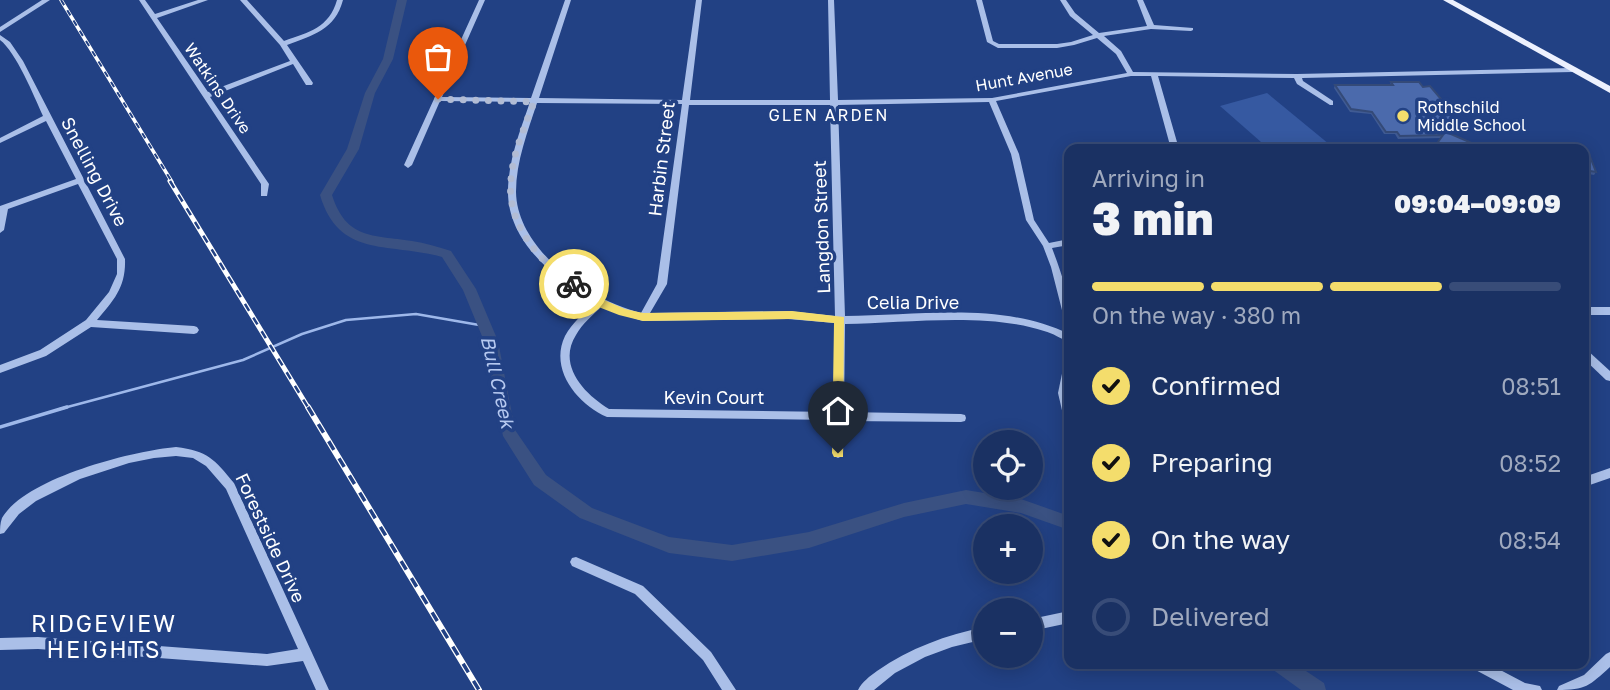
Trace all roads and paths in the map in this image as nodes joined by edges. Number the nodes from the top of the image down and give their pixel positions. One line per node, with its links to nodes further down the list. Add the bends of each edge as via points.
1 (47, 0): 17 (street)
2 (142, 0): 14 (street, Watkins Drive)
3 (205, 0): 14 (street)
4 (243, 0): 20 (street)
5 (340, 0): 20 (street, via 325,27)
6 (482, 0): 29 (street)
7 (568, 0): 32 (street, Celia Drive)
8 (699, 0): 30 (street, Harbin Street)
9 (831, 0): 33 (street, Langdon Street)
10 (979, 0): 18 (street, via 990,43 998,46 1057,46)
11 (1063, 0): 18 (street, via 1071,16)
12 (1140, 0): 15 (street)
13 (1447, 0): 22 (main road)
14 (154, 17): 28 (street, Watkins Drive)
15 (1151, 27): 16 (street); 18 (street)
16 (1191, 29)
17 (0, 30)
18 (1098, 35): 23 (street, via 1124,58)
19 (0, 37): 35 (street, Snelling Drive, via 19,61)
20 (283, 44): 21 (street)
21 (293, 62): 26 (street); 28 (street)
22 (1573, 70): 25 (street, Hunt Avenue); 27 (main road)
23 (1131, 74): 24 (street, Hunt Avenue); 31 (street, Hunt Avenue)
24 (1154, 75): 25 (street, Hunt Avenue); 37 (street)
25 (1297, 76): 34 (street)
26 (309, 83)
27 (1610, 90)
28 (205, 96): 40 (street, Watkins Drive, via 265,184)
29 (438, 99): 32 (street); 38 (street)
30 (686, 99): 32 (street); 33 (street, Hunt Avenue, via 699,103); 49 (street, Harbin Street, via 662,284)
31 (992, 100): 33 (street, Hunt Avenue); 44 (street, via 1015,154 1030,220)
32 (534, 102): 46 (street, Celia Drive, via 510,181 523,237 542,259)
33 (834, 103): 50 (street, Langdon Street)
34 (1330, 103)
35 (47, 117): 36 (street); 39 (street, Snelling Drive)
36 (0, 141)
37 (1174, 144)
38 (408, 165)
39 (80, 180): 41 (street); 51 (street, Snelling Drive, via 121,259 118,284)
40 (264, 194)
41 (2, 209): 42 (street)
42 (0, 230)
43 (1064, 243): 44 (street)
44 (1046, 246): 45 (street)
45 (1064, 302)
46 (600, 303): 49 (street, Celia Drive); 57 (street, Kevin Court, via 569,338 566,368 588,403 607,413)
47 (1610, 311): 48 (street)
48 (1589, 312)
49 (643, 317): 50 (street, Celia Drive, via 792,315)
50 (840, 320): 53 (street, Celia Drive, via 1007,318 1035,322); 57 (street, Langdon Street)
51 (89, 323): 52 (street); 55 (street, via 43,353)
52 (194, 330)
53 (1064, 335)
54 (1589, 358): 56 (street)
55 (0, 369)
56 (1610, 377)
57 (839, 418): 58 (street, Kevin Court); 59 (street, Langdon Street)
58 (961, 418)
59 (838, 453)
60 (1610, 473): 61 (street)
61 (1589, 480)
62 (0, 529): 68 (street, Forestside Drive, via 30,500 87,472 164,451 196,454 230,486)
63 (576, 562): 72 (street, via 639,590 707,656)
64 (1064, 618): 65 (street)
65 (1043, 622)
66 (973, 635): 73 (street, via 952,639 905,660)
67 (0, 644): 68 (street, via 267,660)
68 (306, 654): 71 (street, Forestside Drive)
69 (1610, 658): 75 (street, via 1588,679)
70 (1486, 669): 74 (street, via 1524,689)
71 (323, 690)
72 (730, 690)
73 (864, 690)
74 (1536, 690)
75 (1563, 690)

